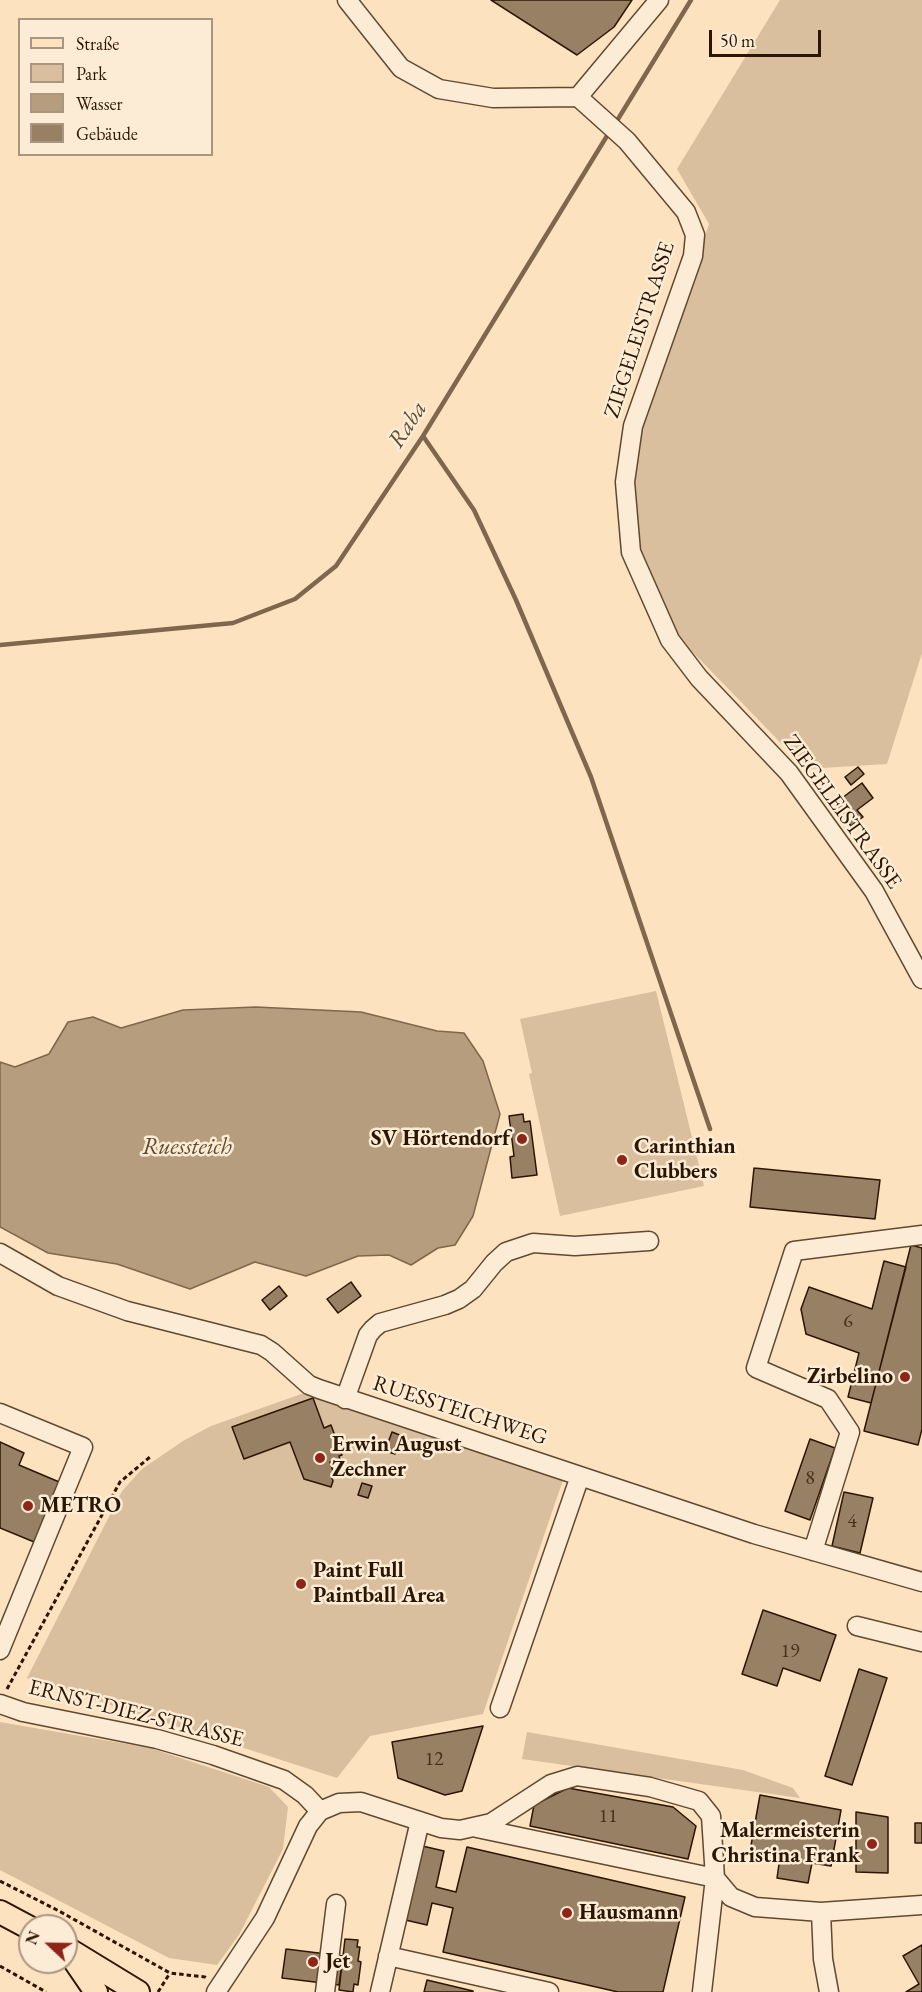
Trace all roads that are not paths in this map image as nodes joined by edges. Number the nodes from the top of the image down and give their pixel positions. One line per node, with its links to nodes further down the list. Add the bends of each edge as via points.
1 (347, 0): 3 (street, via 401,68 439,89 493,98)
2 (659, 0): 3 (street)
3 (578, 97): 4 (street, ZIEGELEISTRASSE, via 627,141 686,212 695,235 693,256 633,426 625,482 631,552 670,640 699,678 789,773 874,891)
4 (922, 979)
5 (922, 1235): 11 (street, via 794,1251 756,1368 828,1399 850,1432)
6 (649, 1241): 8 (street, via 575,1246 533,1243 506,1252 459,1299 380,1323 373,1329)
7 (0, 1253): 8 (street, RUESSTEICHWEG, via 58,1286 127,1311 261,1345 309,1385)
8 (345, 1399): 10 (street, RUESSTEICHWEG)
9 (0, 1413): 15 (street, via 83,1448)
10 (580, 1476): 11 (street, RUESSTEICHWEG); 17 (street)
11 (813, 1551): 12 (street, RUESSTEICHWEG)
12 (922, 1582)
13 (858, 1626): 14 (street)
14 (922, 1642)
15 (0, 1650)
16 (3, 1698): 18 (street, ERNST-DIEZ-STRASSE, via 23,1712 157,1739 284,1780)
17 (500, 1708)
18 (320, 1811): 19 (street, via 339,1803 361,1803); 30 (street, via 308,1826 265,1918)
19 (420, 1821): 20 (street, via 460,1830); 28 (street)
20 (477, 1827): 21 (street); 21 (street, via 491,1823 551,1784 577,1776 650,1787 699,1801 711,1816)
21 (715, 1878): 25 (street, via 731,1897 755,1907); 36 (street)
22 (336, 1904): 33 (street)
23 (922, 1905): 25 (street)
24 (0, 1912): 26 (main road)
25 (821, 1912): 37 (street)
26 (18, 1922)
27 (78, 1955): 32 (main road)
28 (388, 1956): 34 (street); 35 (street)
29 (78, 1966): 31 (main road)
30 (218, 1990)
31 (96, 1992)
32 (138, 1992)
33 (325, 1992)
34 (380, 1992)
35 (549, 1992)
36 (702, 1992)
37 (829, 1992)

